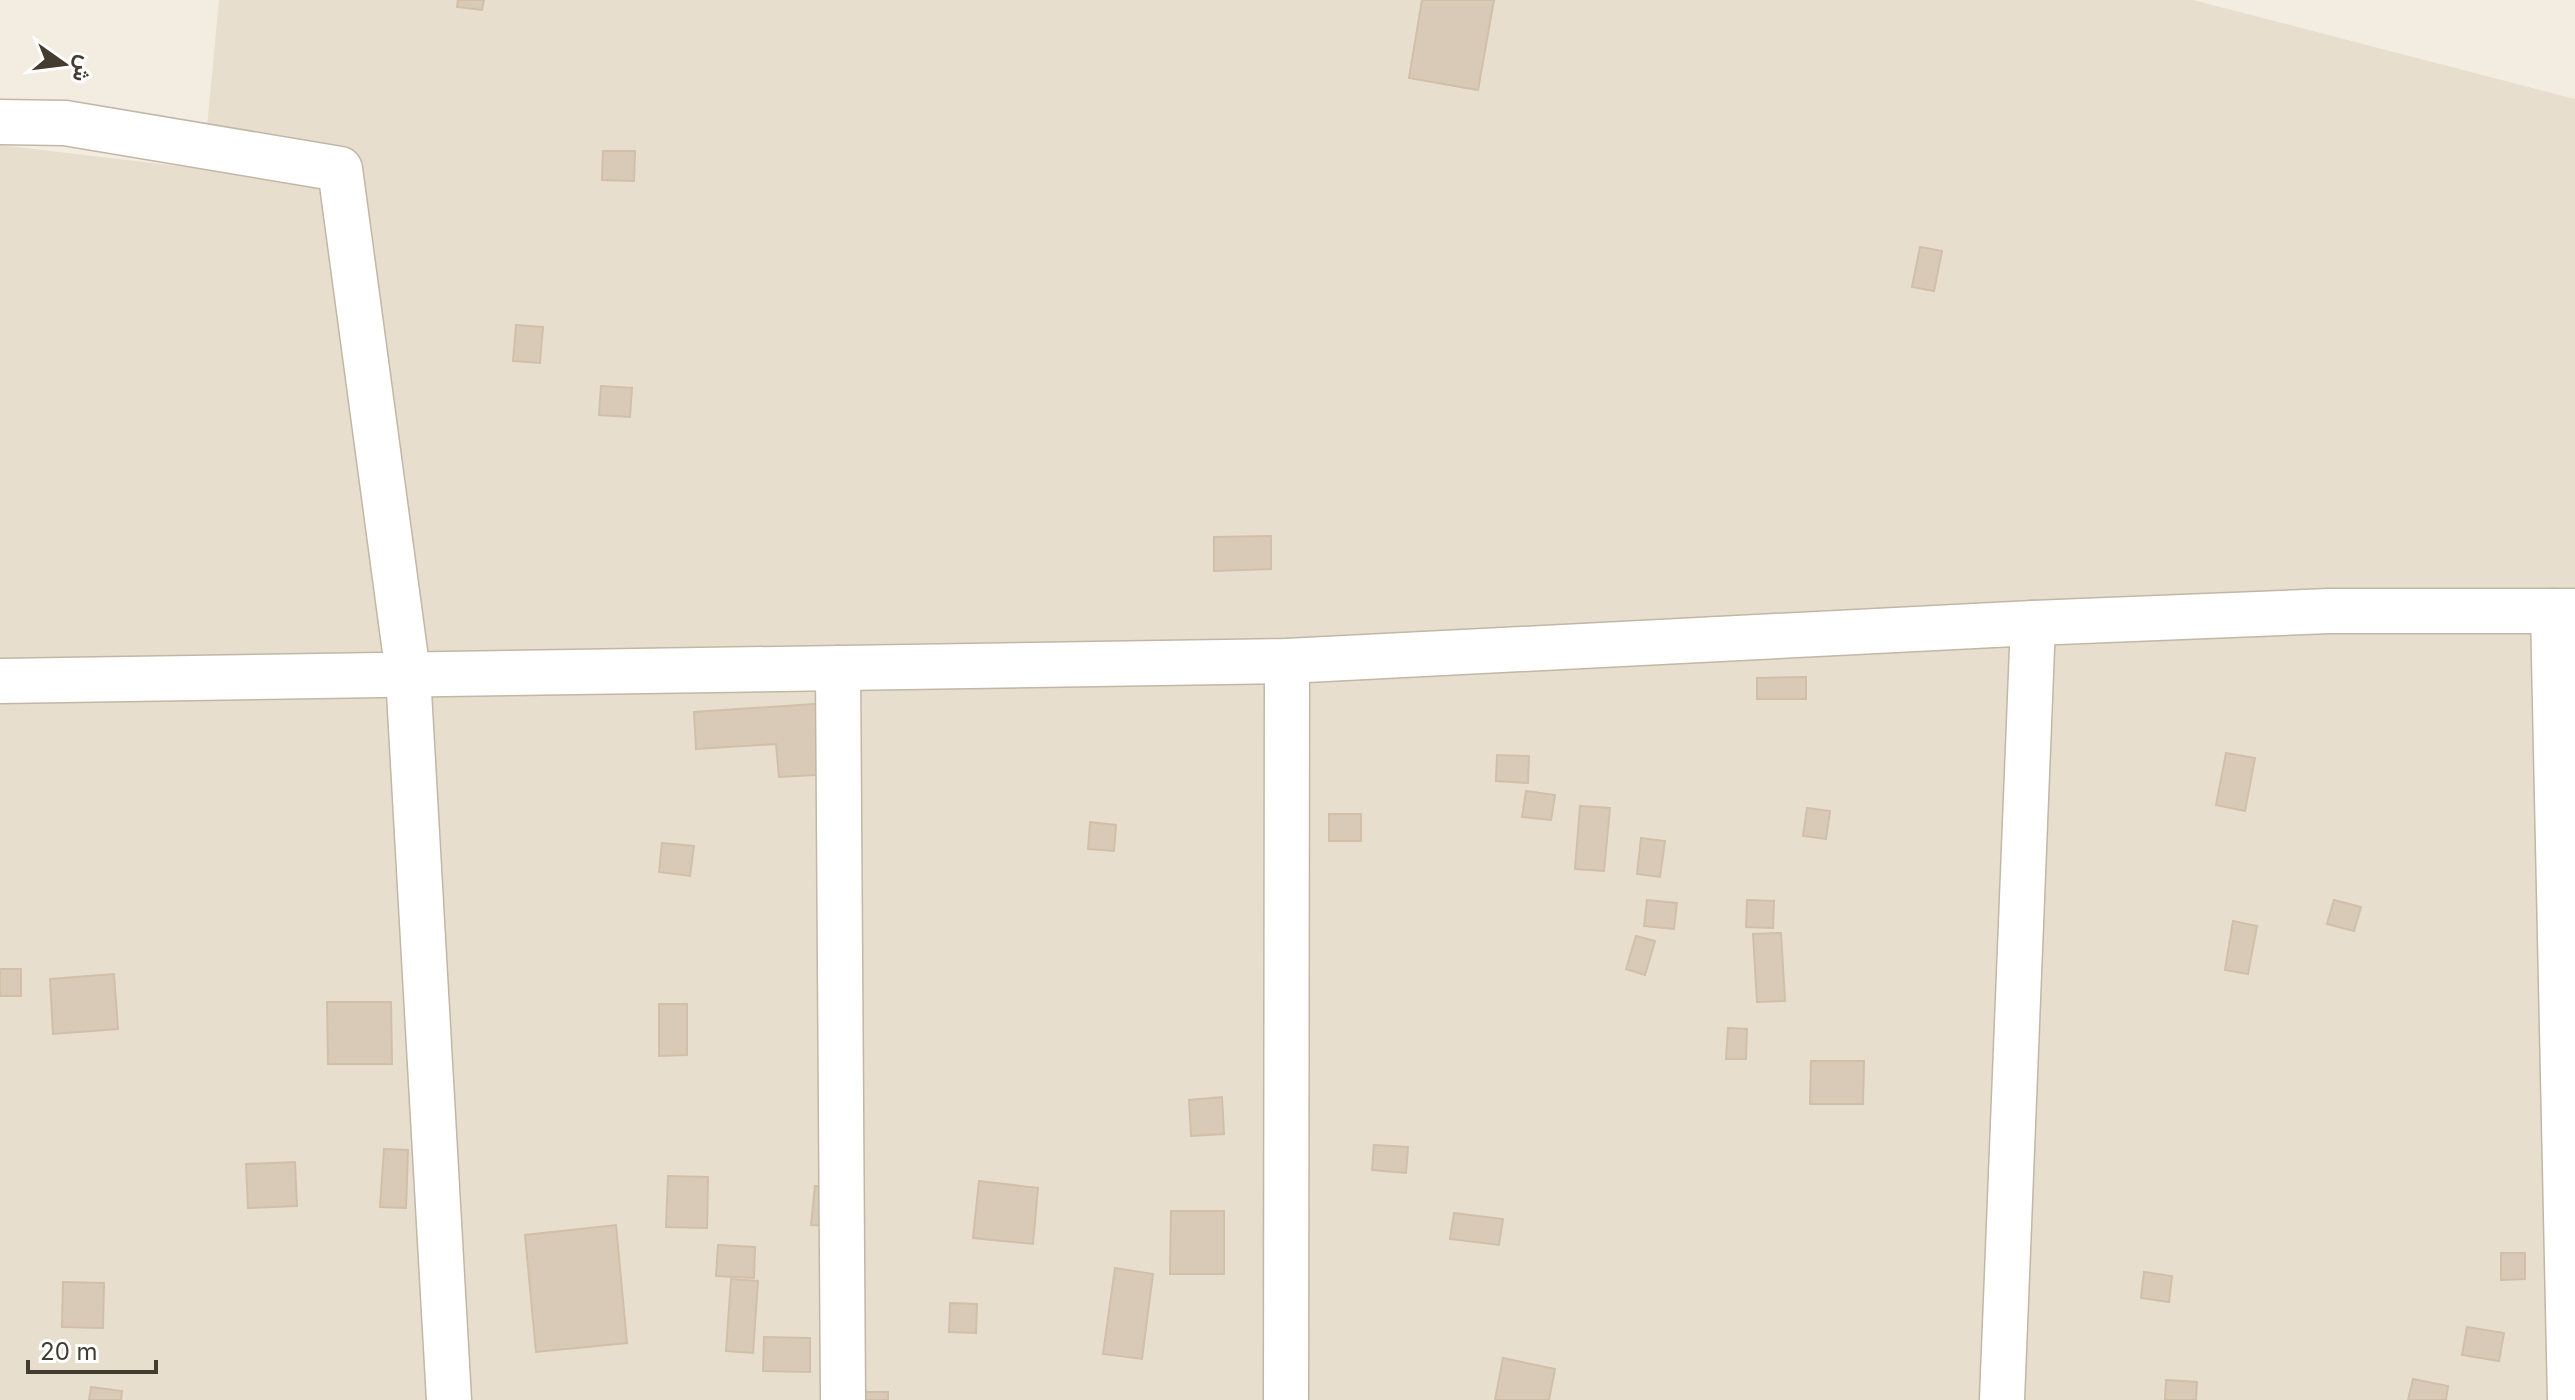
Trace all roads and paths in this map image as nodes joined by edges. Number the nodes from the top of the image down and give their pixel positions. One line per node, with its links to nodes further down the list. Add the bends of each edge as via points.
1 (0, 122): 6 (street, via 65,123 340,169)
2 (2564, 611): 3 (street, via 2329,611); 12 (street)
3 (2033, 623): 4 (street); 11 (street)
4 (1287, 661): 5 (street); 10 (street)
5 (838, 668): 6 (street); 9 (street)
6 (408, 674): 7 (street); 8 (street)
7 (0, 681)
8 (449, 1400)
9 (843, 1400)
10 (1286, 1400)
11 (2002, 1400)
12 (2570, 1400)

